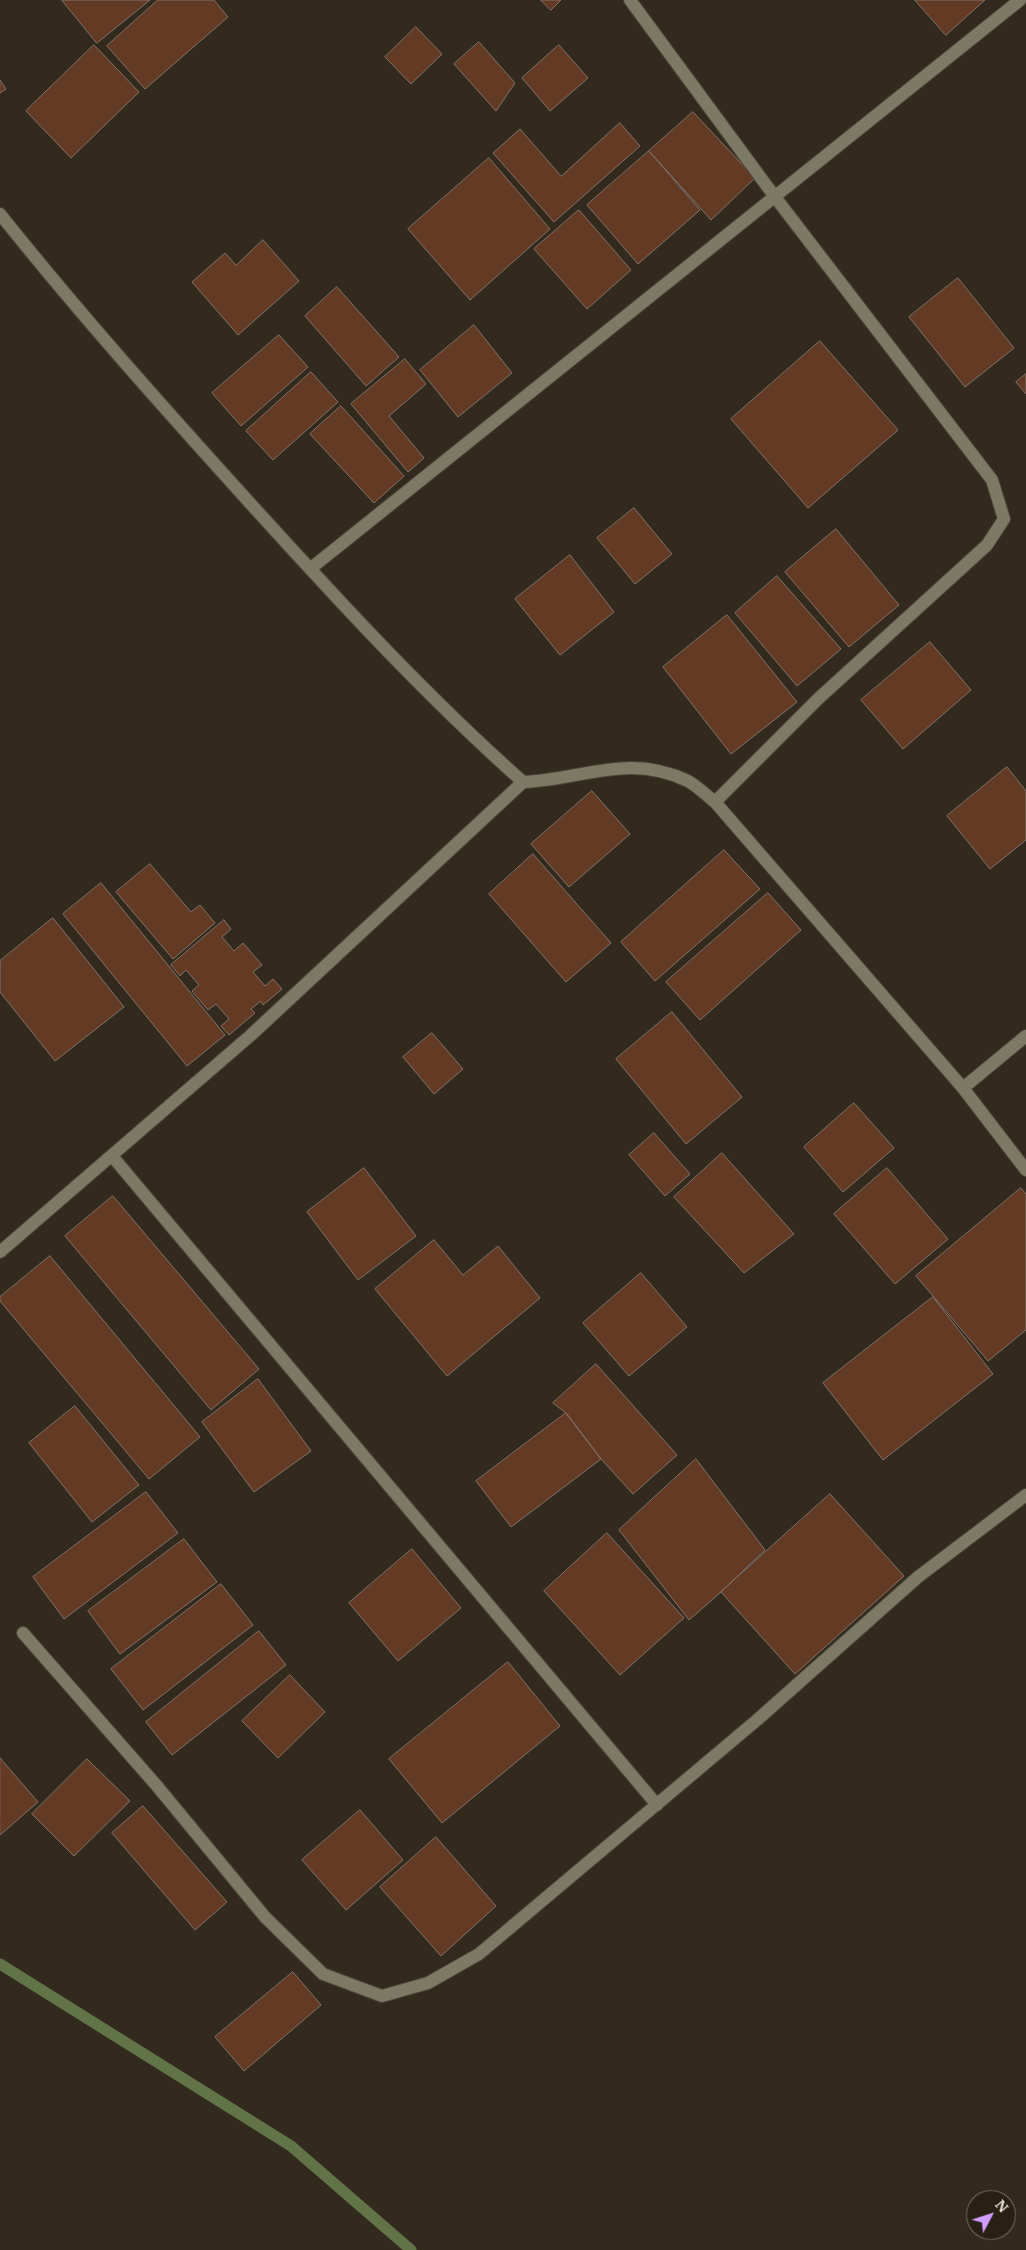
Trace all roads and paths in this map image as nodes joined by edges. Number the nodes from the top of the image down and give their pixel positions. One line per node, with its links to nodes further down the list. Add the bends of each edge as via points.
1 (630, 0): 3 (street)
2 (1020, 0): 3 (street)
3 (776, 197): 5 (street); 7 (street, via 992,480 1004,519 987,545 819,698)
4 (0, 214): 5 (street, via 160,402)
5 (310, 569): 6 (street, via 371,636)
6 (522, 782): 7 (street, via 549,781 597,770 643,766 688,781); 10 (street, via 250,1035)
7 (715, 802): 9 (street)
8 (1026, 1036): 9 (street)
9 (963, 1088): 11 (street)
10 (112, 1156): 12 (street); 15 (street)
11 (1026, 1170)
12 (0, 1252)
13 (1026, 1495): 15 (street, via 918,1577)
14 (23, 1633): 15 (street, via 157,1786 265,1917 323,1974 382,1996 428,1983 478,1954)
15 (657, 1805)

